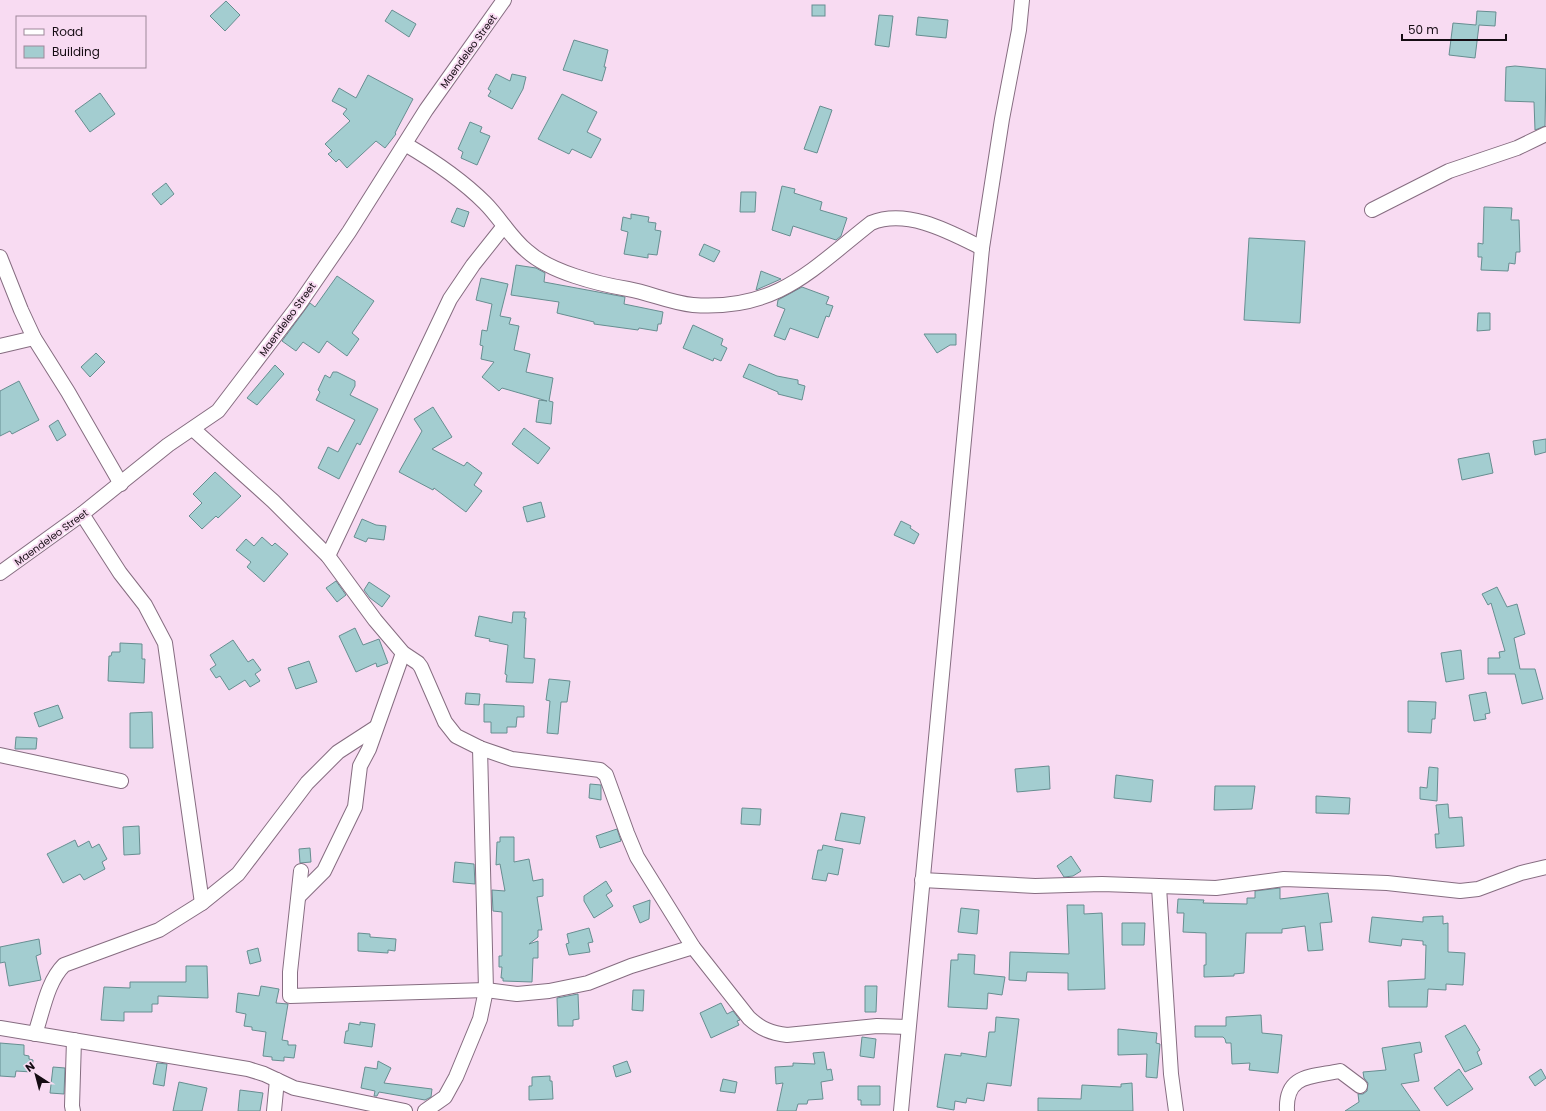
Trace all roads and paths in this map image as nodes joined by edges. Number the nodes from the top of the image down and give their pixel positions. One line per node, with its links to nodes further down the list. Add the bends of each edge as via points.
1 (504, 0): 4 (street, Maendeleo Street)
2 (1022, 0): 7 (street)
3 (1546, 134): 5 (street, via 1517,148 1448,171)
4 (405, 144): 6 (street, via 436,162 466,185); 11 (street, Maendeleo Street, via 350,232 293,313 218,411)
5 (1372, 210)
6 (504, 226): 7 (street, via 527,251 560,269 594,283 692,305 735,304 763,298 802,279 871,223 883,218 897,217 945,229); 14 (street, via 450,299)
7 (982, 248): 23 (street)
8 (0, 257): 9 (street)
9 (34, 338): 10 (street); 12 (street)
10 (0, 346)
11 (193, 429): 12 (street, Maendeleo Street, via 168,445); 14 (street, via 273,501)
12 (121, 484): 13 (street, Maendeleo Street)
13 (82, 514): 15 (street, Maendeleo Street); 26 (street, via 120,573 145,605 165,643)
14 (328, 556): 16 (street)
15 (0, 573)
16 (403, 653): 17 (street); 18 (street, via 421,667 445,722 456,736)
17 (375, 728): 25 (street, via 369,749 360,766 355,808 324,871); 26 (street, via 338,752 307,783 238,874)
18 (480, 748): 27 (street, via 512,759 600,770 606,775 637,857); 28 (street)
19 (0, 756): 20 (street)
20 (121, 781)
21 (1546, 867): 24 (street, via 1514,875 1478,889 1460,891 1380,883 1284,879 1216,888)
22 (301, 871): 25 (street)
23 (922, 880): 24 (street, via 1036,886 1102,884); 29 (street)
24 (1159, 887): 40 (street, via 1171,1074)
25 (299, 896): 28 (street, via 290,972 290,996)
26 (202, 903): 31 (street, via 159,930 64,965 51,985)
27 (693, 947): 28 (street, via 631,966 588,983 550,991 517,994); 29 (street, via 749,1018 760,1028 773,1033 787,1035 877,1026)
28 (486, 990): 38 (street, via 480,1019 456,1077 445,1097)
29 (908, 1027): 39 (street)
30 (0, 1028): 31 (street)
31 (36, 1034): 32 (street)
32 (74, 1040): 33 (street, via 248,1069); 35 (street)
33 (277, 1080): 36 (street); 37 (street, via 294,1088)
34 (1360, 1086): 41 (street, via 1340,1071 1300,1079 1289,1092 1286,1101)
35 (73, 1111)
36 (274, 1111)
37 (405, 1111)
38 (426, 1111)
39 (901, 1111)
40 (1176, 1111)
41 (1287, 1111)

